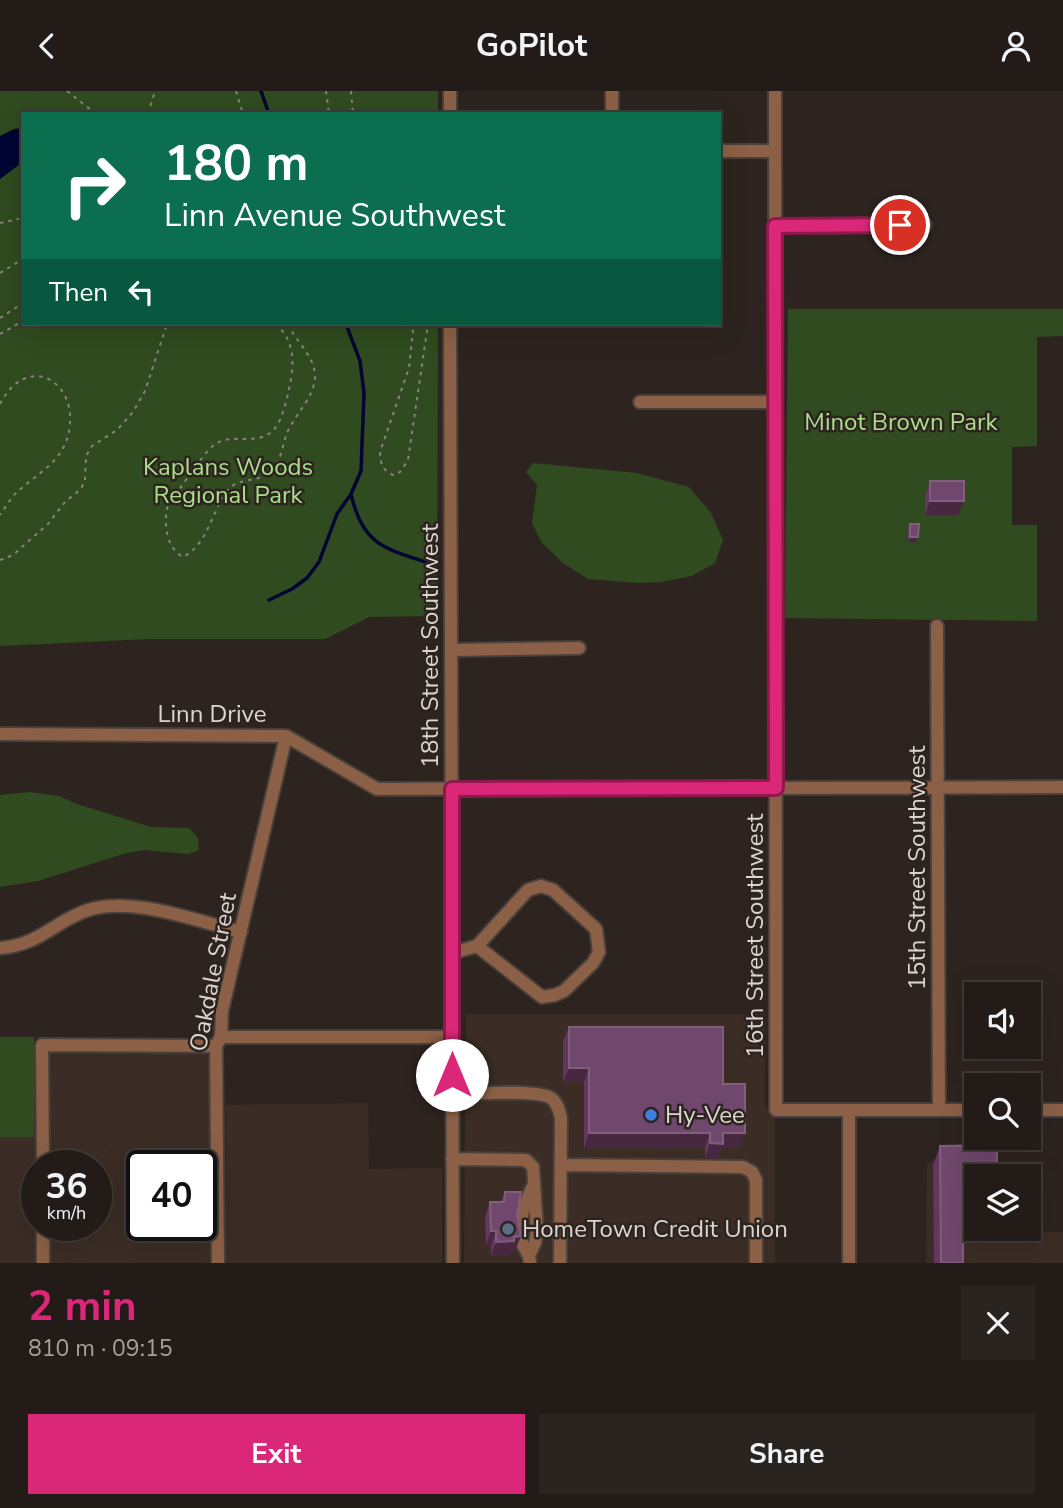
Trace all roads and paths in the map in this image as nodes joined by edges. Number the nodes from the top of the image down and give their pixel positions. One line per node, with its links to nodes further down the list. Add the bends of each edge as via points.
1 (67, 91): 9 (path)
2 (155, 91): 10 (path)
3 (236, 91): 11 (path)
4 (326, 91): 12 (path)
5 (351, 91): 13 (path)
6 (450, 91): 14 (street)
7 (612, 91): 15 (street)
8 (775, 91): 17 (street, 16th Street Southwest)
9 (93, 112)
10 (149, 112)
11 (242, 112)
12 (329, 112)
13 (353, 112)
14 (450, 112)
15 (612, 112)
16 (721, 151): 17 (street)
17 (775, 151): 21 (street, 16th Street Southwest)
18 (21, 218): 19 (path)
19 (0, 223)
20 (925, 225): 21 (street)
21 (775, 226): 34 (street, 16th Street Southwest)
22 (21, 260): 23 (path)
23 (0, 273)
24 (21, 304): 25 (path)
25 (0, 318)
26 (21, 322): 33 (path)
27 (166, 326): 38 (path, via 145,391 117,430 92,446 81,489 13,555)
28 (277, 326): 29 (path, via 292,349 293,373 282,417 266,435 226,439 214,445 168,505 169,541 174,553 183,557 207,531 228,489 271,471 288,430 312,391 312,361)
29 (289, 326)
30 (408, 326): 31 (path, via 413,331 409,368 380,452 384,471 393,475 408,460)
31 (428, 326)
32 (450, 326): 41 (street, 18th Street Southwest)
33 (0, 334)
34 (775, 402): 35 (street); 46 (street, 16th Street Southwest)
35 (640, 403)
36 (0, 404): 37 (path, via 16,384 43,375 66,396 71,419 60,453 15,494)
37 (0, 515)
38 (0, 560)
39 (937, 627): 44 (street, 15th Street Southwest)
40 (579, 648): 41 (street)
41 (451, 649): 47 (street, 18th Street Southwest)
42 (0, 734): 43 (street, Linn Drive)
43 (286, 736): 47 (street, Linn Drive, via 377,789); 48 (street, Oakdale Street)
44 (938, 787): 45 (street, Linn Drive); 46 (street, Linn Drive); 56 (street, 15th Street Southwest)
45 (1063, 787)
46 (776, 788): 47 (street, Linn Drive); 55 (street, 16th Street Southwest, via 776,1110)
47 (452, 789): 51 (street, 18th Street Southwest)
48 (241, 932): 50 (street, via 116,905 86,911 23,944); 53 (street, Oakdale Street)
49 (477, 946): 49 (street, via 528,890 541,887 553,890 572,906 596,929 599,939 593,963 564,991 542,997); 51 (street)
50 (0, 947)
51 (452, 953): 52 (street, 18th Street Southwest)
52 (452, 1037): 53 (street); 54 (street, 18th Street Southwest)
53 (219, 1042): 60 (street, via 42,1045); 66 (street, Oakdale Street)
54 (452, 1094): 61 (street, 18th Street Southwest); 62 (street, via 534,1093 551,1098 561,1118)
55 (849, 1110): 56 (street); 70 (street)
56 (939, 1110): 57 (street)
57 (964, 1110)
58 (1041, 1110): 59 (street)
59 (1063, 1110)
60 (43, 1150)
61 (452, 1159): 64 (street, via 526,1160 533,1167 534,1186 523,1205 521,1230); 67 (street, 18th Street Southwest)
62 (561, 1165): 68 (street); 69 (street, via 743,1167 756,1180)
63 (43, 1241): 65 (street)
64 (530, 1258)
65 (43, 1263)
66 (218, 1263)
67 (453, 1263)
68 (560, 1263)
69 (757, 1263)
70 (849, 1263)

